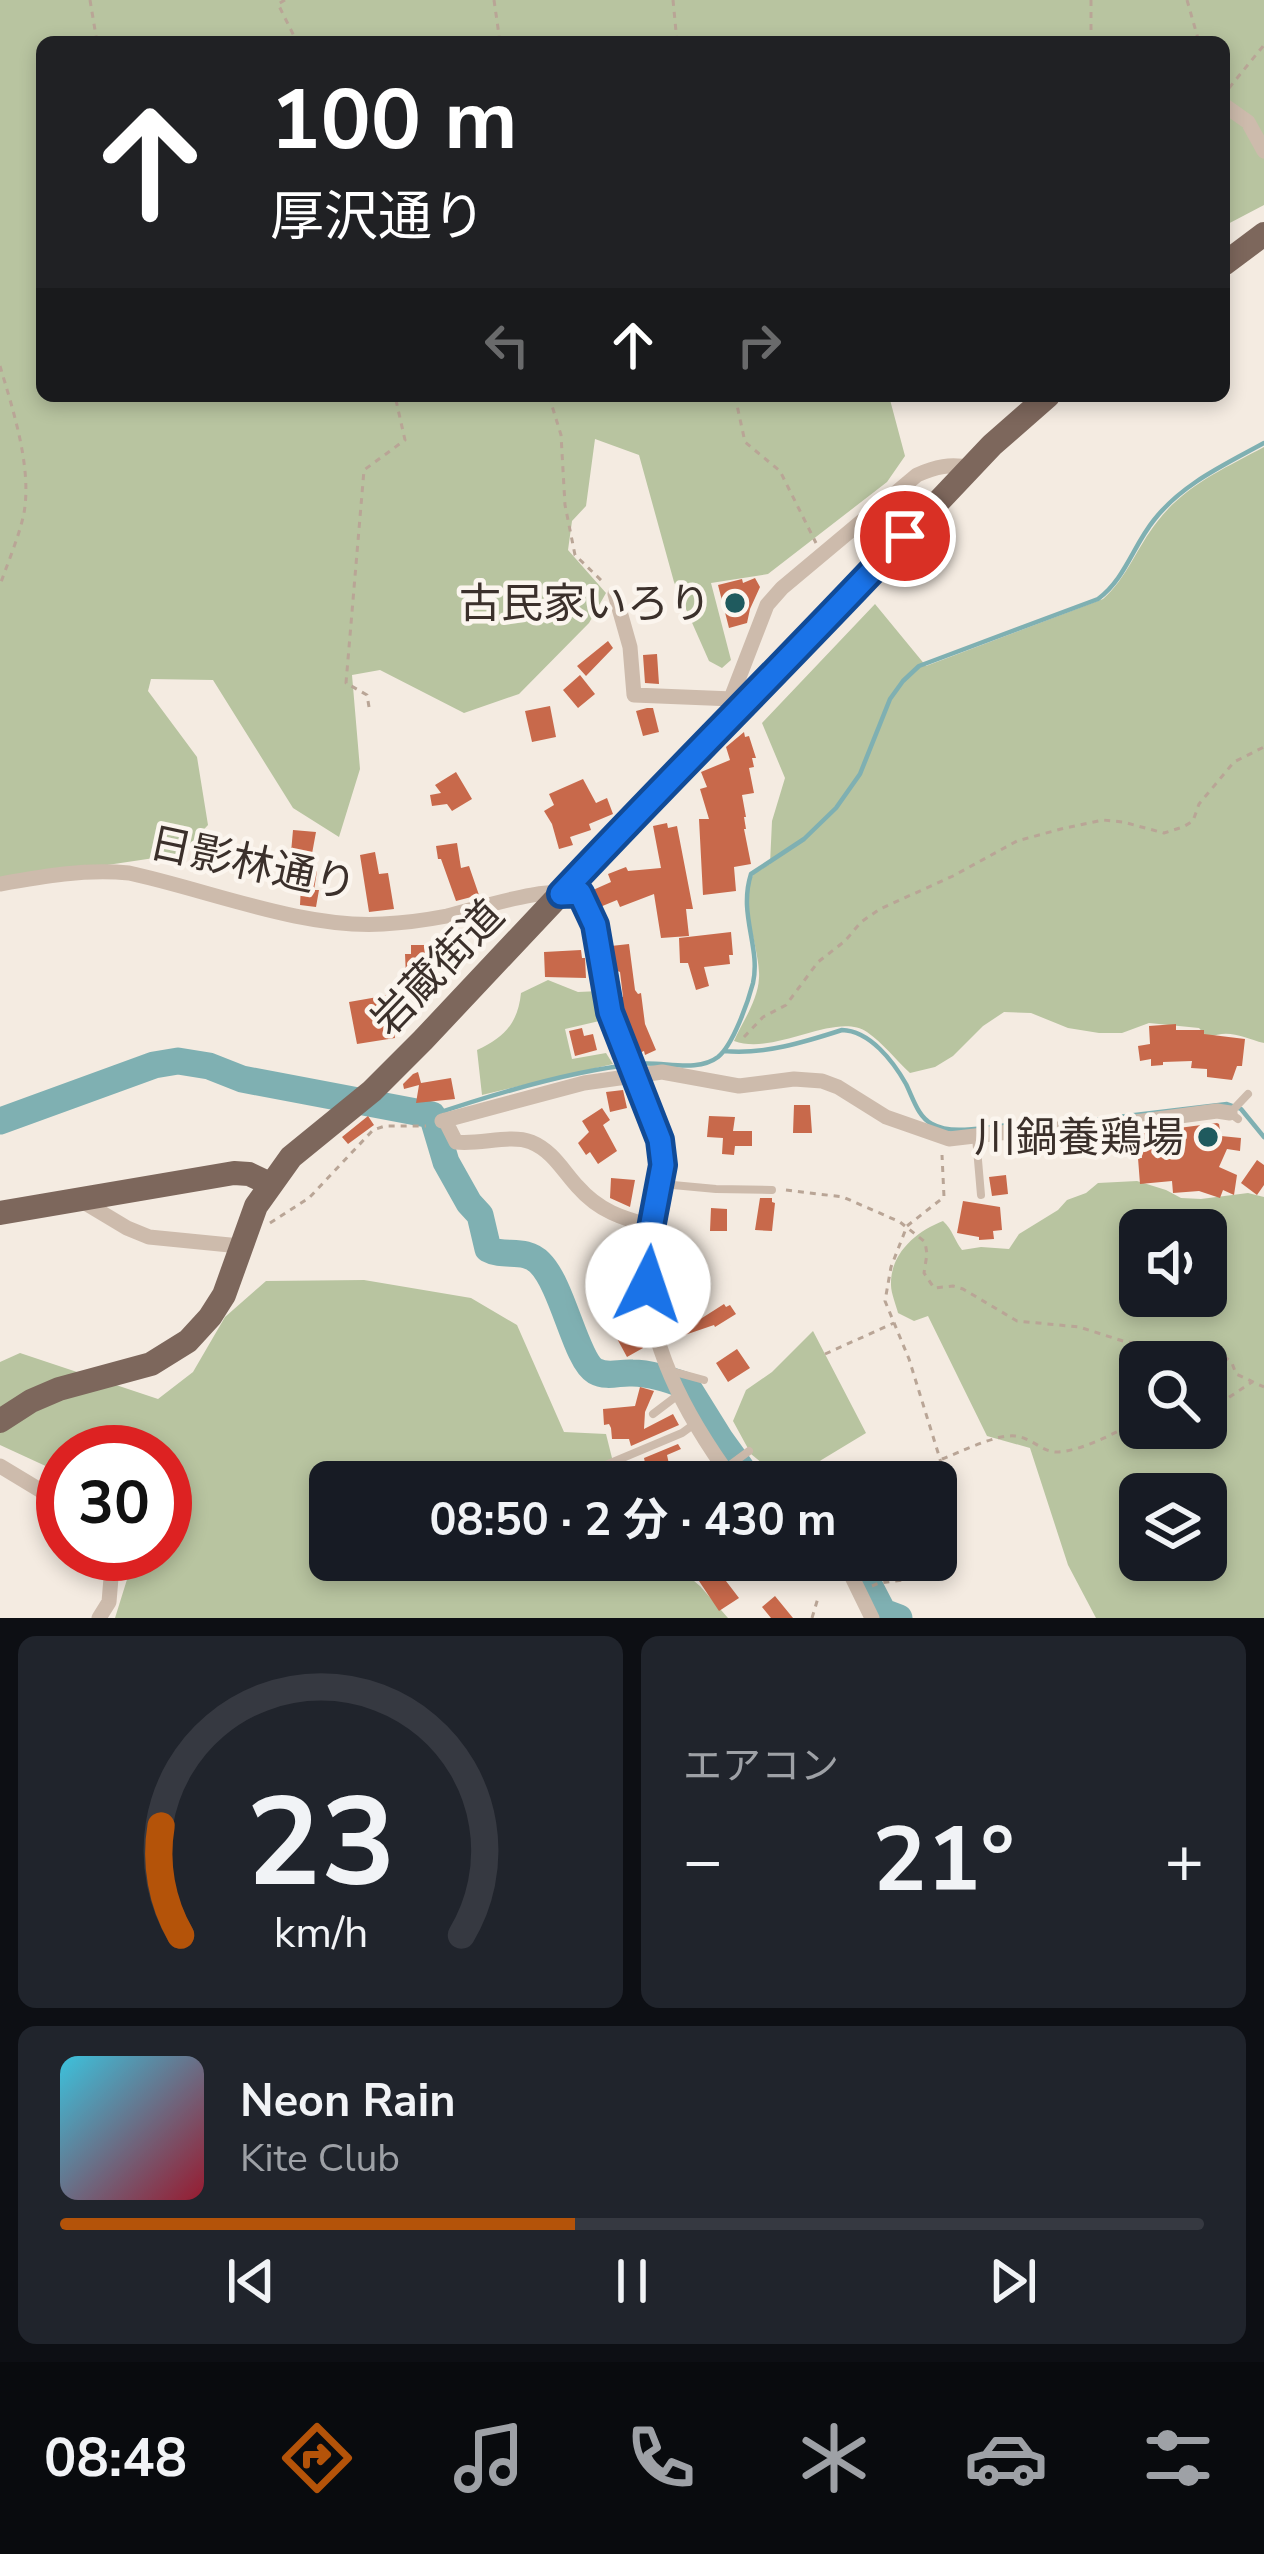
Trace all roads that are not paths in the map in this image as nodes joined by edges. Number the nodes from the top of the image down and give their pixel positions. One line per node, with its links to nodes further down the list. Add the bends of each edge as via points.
1 (1230, 109): 2 (street, via 1248,122)
2 (1264, 152)
3 (1264, 234): 4 (main road)
4 (1230, 260)
5 (1041, 402): 6 (main road, 岩蔵街道)
6 (970, 468): 8 (main road, 岩蔵街道); 8 (street, via 917,475 767,604)
7 (615, 594): 8 (street, via 634,695)
8 (736, 705): 10 (main road, 岩蔵街道)
9 (0, 884): 10 (street, 日影林通り, via 64,872 129,873 308,919 378,925)
10 (561, 894): 11 (street, via 580,893 588,907 610,1012); 15 (main road, 岩蔵街道)
11 (634, 1070): 14 (street, via 739,1086 822,1081 943,1138); 16 (street, via 660,1140); 21 (street, via 438,1122 456,1142 527,1140 614,1216)
12 (1248, 1094): 13 (lane)
13 (1235, 1111): 14 (street)
14 (976, 1136): 18 (lane)
15 (270, 1184): 19 (main road, via 243,1173); 22 (main road, 岩蔵街道)
16 (661, 1184): 17 (lane); 21 (street)
17 (772, 1190)
18 (981, 1195)
19 (79, 1199): 20 (main road); 22 (street, via 149,1237)
20 (0, 1213)
21 (652, 1226): 23 (street, via 648,1285)
22 (240, 1246): 27 (main road, 岩蔵街道, via 216,1308 174,1352 59,1389)
23 (669, 1371): 24 (lane); 25 (street)
24 (704, 1380)
25 (678, 1394): 26 (lane); 28 (street)
26 (653, 1414)
27 (0, 1421)
28 (694, 1424): 30 (lane); 31 (street)
29 (745, 1454): 32 (lane)
30 (615, 1461)
31 (722, 1461)
32 (739, 1461)
33 (0, 1466): 34 (street)
34 (36, 1488)
35 (111, 1581): 37 (street)
36 (854, 1581): 38 (street)
37 (99, 1618)
38 (872, 1618)

